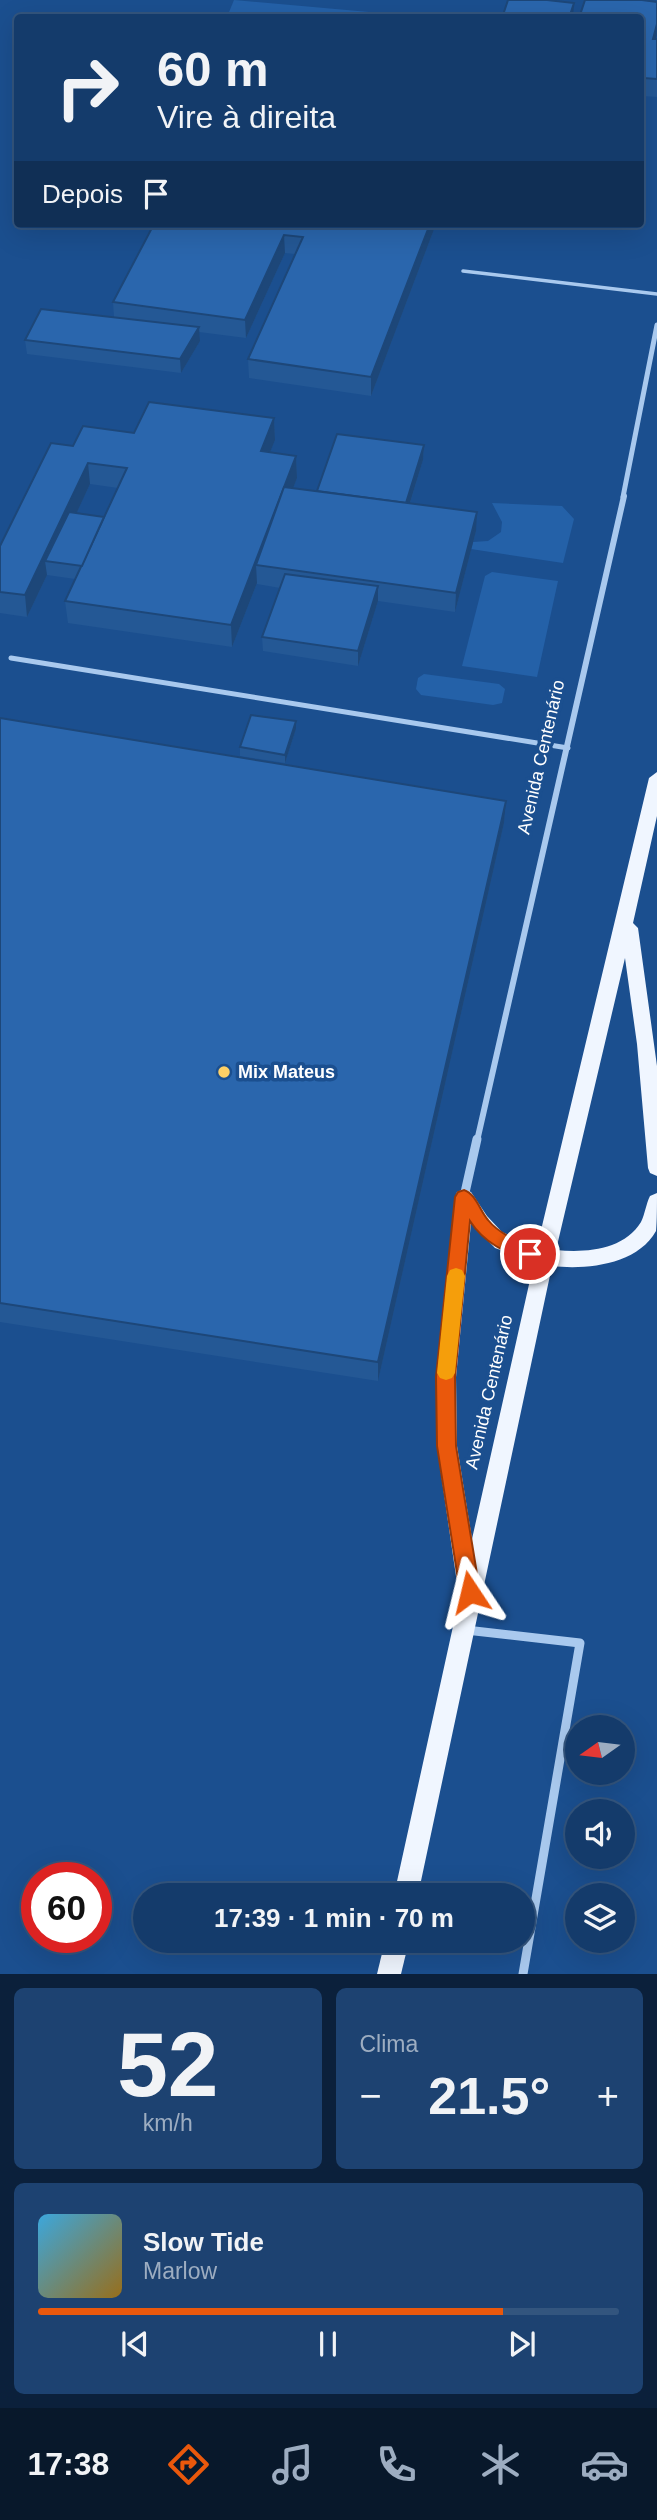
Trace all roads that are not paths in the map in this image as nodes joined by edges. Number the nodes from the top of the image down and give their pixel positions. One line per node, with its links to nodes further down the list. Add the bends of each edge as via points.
1 (463, 271): 2 (lane)
2 (657, 294)
3 (657, 325): 5 (street, Avenida Centenário)
4 (11, 658): 5 (lane)
5 (568, 748): 9 (street, Avenida Centenário)
6 (657, 778): 7 (main road, Avenida Centenário)
7 (627, 919): 8 (main road, via 646,1044); 11 (main road, Avenida Centenário)
8 (657, 1168)
9 (464, 1197): 11 (main road, via 483,1226 500,1241); 12 (main road, via 446,1391 447,1446)
10 (657, 1201): 11 (main road, via 656,1215 638,1240 617,1252 585,1260)
11 (544, 1257): 12 (main road, Avenida Centenário)
12 (470, 1592): 13 (main road, Avenida Centenário)
13 (463, 1630): 14 (main road, Avenida Centenário); 17 (street, via 580,1643)
14 (409, 1883)
15 (394, 1953): 16 (main road)
16 (389, 1974)
17 (523, 1974)

